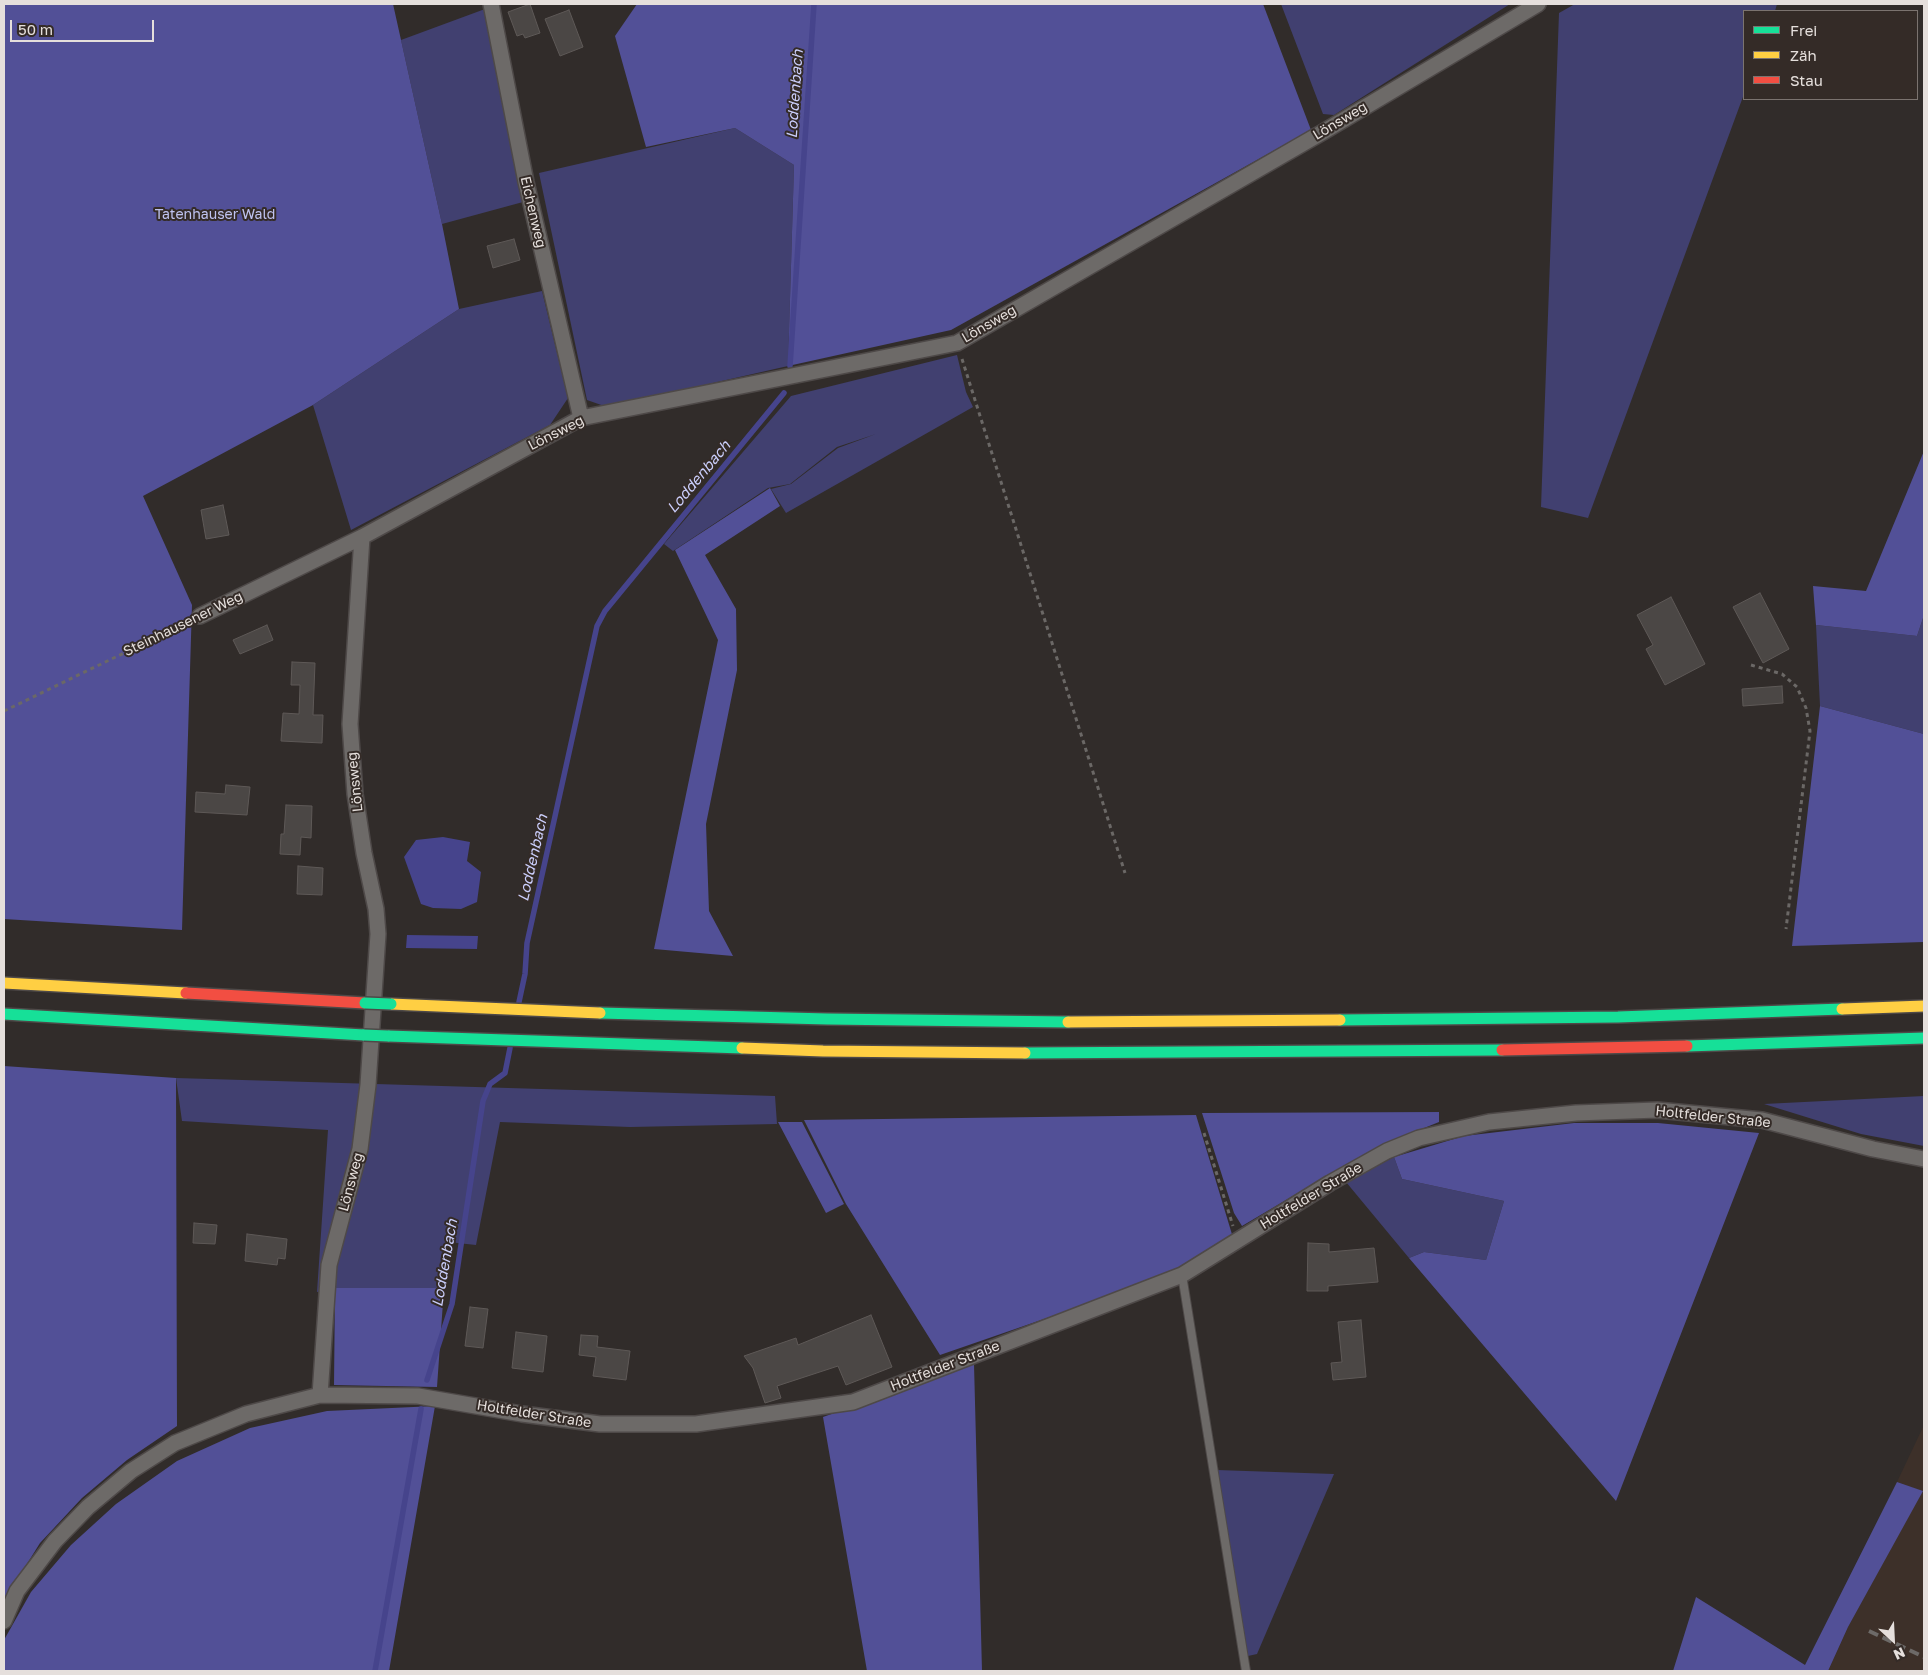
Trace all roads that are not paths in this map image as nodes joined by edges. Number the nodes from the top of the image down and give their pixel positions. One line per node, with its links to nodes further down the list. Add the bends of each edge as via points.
1 (491, 4): 3 (street, Eichenweg, via 526,182)
2 (1538, 4): 3 (street, Lönsweg, via 1324,132 957,343)
3 (581, 418): 4 (street, Lönsweg)
4 (362, 537): 5 (street, Steinhausener Weg); 12 (street, Lönsweg, via 350,724 355,794 378,934 368,1085 360,1150 329,1265)
5 (200, 616)
6 (4, 983): 7 (highway, bridge, via 545,1012 827,1020 1101,1022 1618,1017)
7 (1924, 1006)
8 (4, 1014): 9 (highway, bridge, via 364,1035 823,1051 1109,1054 1611,1049)
9 (1924, 1038)
10 (1924, 1158): 11 (street, Holtfelder Straße, via 1873,1149 1762,1120 1657,1110 1576,1113 1489,1122 1419,1138 1387,1151)
11 (1182, 1275): 12 (street, Holtfelder Straße, via 853,1402 696,1424 600,1424 418,1396); 14 (lane)
12 (320, 1395): 13 (street, Holtfelder Straße, via 246,1414 175,1443 131,1472 88,1507 55,1541 17,1592)
13 (4, 1621)
14 (1246, 1671)

